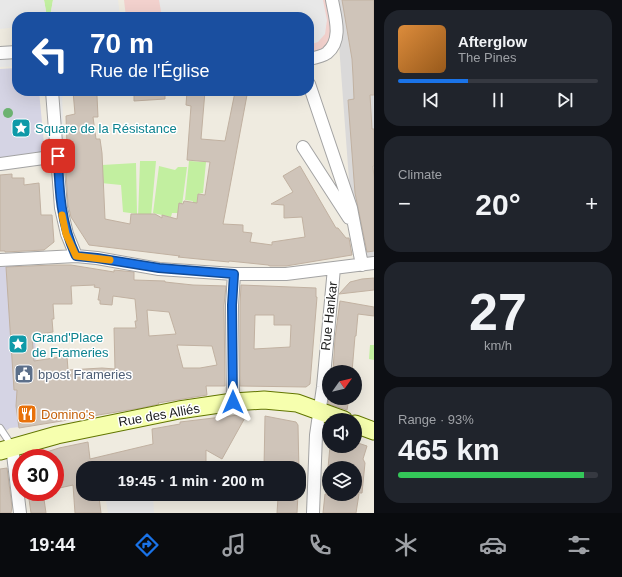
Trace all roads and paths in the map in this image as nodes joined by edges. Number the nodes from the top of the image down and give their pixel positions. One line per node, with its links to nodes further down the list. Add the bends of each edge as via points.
1 (332, 0): 4 (street, via 338,31 334,44 326,53)
2 (12, 52): 3 (street)
3 (0, 53)
4 (314, 57)
5 (52, 96): 8 (street)
6 (313, 96): 10 (street, via 351,208)
7 (303, 147): 10 (street)
8 (58, 156): 9 (street); 11 (street, via 61,208 66,234)
9 (0, 164)
10 (354, 226): 13 (street)
11 (76, 256): 12 (street); 15 (street, via 159,268)
12 (0, 260)
13 (368, 264): 14 (street)
14 (334, 268): 15 (street, via 286,274); 17 (street, Rue Hankar)
15 (234, 274): 16 (street)
16 (233, 402): 17 (main road, Rue des Alliés, via 279,401 297,403); 22 (main road, Rue des Alliés, via 179,410)
17 (319, 411): 18 (main road, Rue des Alliés); 24 (street, Rue Hankar)
18 (325, 413)
19 (362, 427): 21 (main road)
20 (0, 428): 22 (lane)
21 (374, 431)
22 (6, 448): 23 (street)
23 (20, 513)
24 (313, 513)

